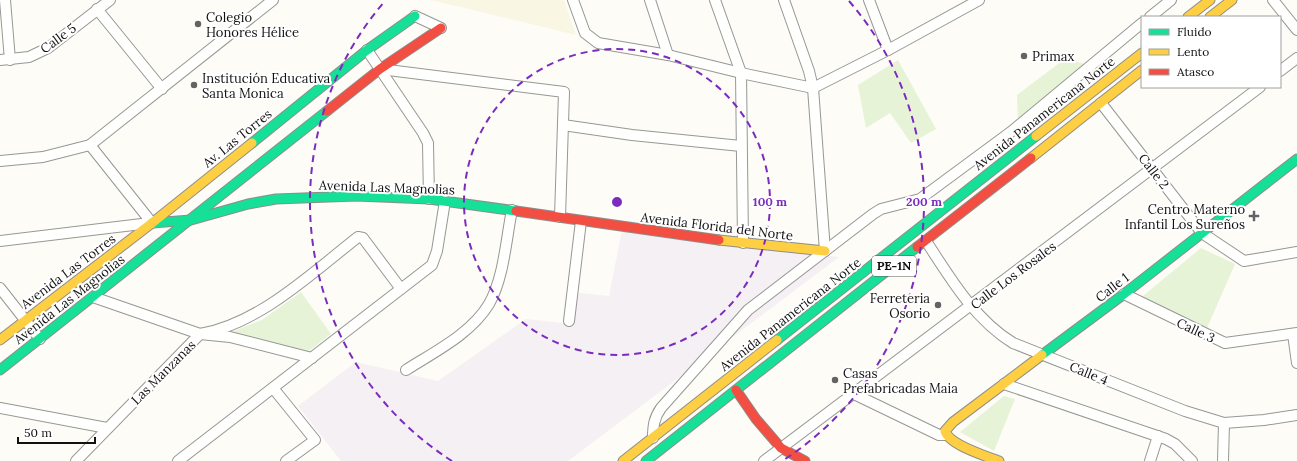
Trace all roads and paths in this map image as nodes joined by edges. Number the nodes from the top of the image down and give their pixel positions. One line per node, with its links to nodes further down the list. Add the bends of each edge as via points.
1 (5, 0): 27 (street)
2 (110, 0): 14 (street, Calle 5)
3 (273, 0): 34 (street)
4 (573, 0): 24 (street, via 585,33 598,43)
5 (650, 0): 24 (street)
6 (715, 0): 31 (street)
7 (784, 0): 32 (street)
8 (870, 0): 23 (street)
9 (979, 0): 23 (street)
10 (1172, 0): 16 (street)
11 (1210, 0): 17 (main road)
12 (1232, 0): 18 (main road)
13 (1273, 0): 21 (street)
14 (97, 9): 27 (street, Calle 5, via 48,48 29,57); 34 (street)
15 (415, 16): 20 (street); 22 (main road, Av. Las Torres)
16 (1151, 16)
17 (1189, 16)
18 (1211, 16)
19 (1141, 24): 53 (street, via 1012,131 920,199 881,210)
20 (441, 28): 28 (main road)
21 (1297, 30)
22 (367, 50): 28 (street); 48 (main road, Av. Las Torres)
23 (888, 50): 32 (street)
24 (668, 55): 31 (street)
25 (1141, 55): 81 (main road, Avenida Panamericana Norte / PE-1N)
26 (1297, 58): 29 (street)
27 (5, 60)
28 (380, 69): 36 (street, via 564,92); 42 (street, via 428,143); 46 (main road)
29 (1281, 70)
30 (1141, 71): 35 (main road, Avenida Panamericana Norte / PE-1N)
31 (741, 73): 32 (street); 38 (street)
32 (813, 88): 53 (street)
33 (1259, 88): 41 (street, Calle Los Rosales)
34 (162, 89): 37 (street)
35 (1100, 103): 41 (street, Calle 2); 51 (main road, Avenida Panamericana Norte / PE-1N)
36 (563, 125): 38 (street); 45 (street)
37 (90, 145): 40 (street, via 43,157); 48 (street)
38 (741, 146): 52 (street)
39 (1297, 159): 49 (main road, Calle 1)
40 (0, 161)
41 (1152, 169): 49 (street, Calle 2); 59 (street, Calle Los Rosales)
42 (429, 199): 43 (main road, Avenida Las Magnolias); 46 (main road, Avenida Las Magnolias, via 356,196 276,199)
43 (445, 201): 44 (main road, Avenida Las Magnolias); 56 (street, via 432,265)
44 (512, 210): 45 (main road, Avenida Florida del Norte); 70 (street, via 498,282 489,304 477,319 455,338)
45 (560, 217): 47 (main road, Avenida Florida del Norte)
46 (192, 220): 48 (main road, Avenida Las Magnolias); 58 (main road, Avenida Las Magnolias)
47 (581, 220): 52 (main road, Avenida Florida del Norte); 61 (street)
48 (152, 223): 50 (street); 60 (main road, Avenida Las Torres)
49 (1202, 233): 54 (street, Calle 2, via 1244,261); 57 (main road, Calle 1)
50 (0, 241)
51 (926, 242): 59 (street, Calle 4); 73 (main road, Avenida Panamericana Norte / PE-1N)
52 (744, 244): 53 (main road, Avenida Florida del Norte)
53 (825, 251): 81 (street, via 748,310 661,408 652,426)
54 (1297, 252)
55 (0, 288): 60 (street)
56 (401, 289): 62 (street, Las Manzanas, via 361,237 358,237 252,316 220,331); 67 (street)
57 (1124, 294): 63 (street, Calle 3, via 1225,343); 66 (main road, Calle 1)
58 (93, 297): 62 (street); 64 (main road, Avenida Las Magnolias)
59 (972, 306): 66 (street, Calle 4, via 999,335); 74 (street, Calle Los Rosales)
60 (26, 319): 64 (street); 65 (main road, Avenida Las Torres)
61 (569, 321)
62 (200, 334): 67 (street, via 230,337); 78 (street, Las Manzanas)
63 (1295, 334): 68 (street)
64 (40, 339): 69 (main road, Avenida Las Magnolias)
65 (0, 340)
66 (1044, 355): 71 (main road, Calle 1); 77 (street, Calle 4, via 1185,411)
67 (312, 358): 72 (street)
68 (1297, 363)
69 (0, 370)
70 (406, 370)
71 (1004, 384): 79 (main road, Calle 1, via 953,422); 80 (street)
72 (273, 388): 84 (street); 85 (street, via 315,440)
73 (736, 390): 82 (main road); 87 (main road, Avenida Panamericana Norte / PE-1N)
74 (854, 394): 79 (street, via 939,435); 82 (street, Calle Los Rosales)
75 (0, 408): 78 (street)
76 (1297, 415): 77 (street, Calle 4)
77 (1224, 423): 93 (street)
78 (107, 428): 83 (street, Las Manzanas)
79 (946, 435): 90 (main road, via 955,443)
80 (1158, 436): 91 (street); 92 (street, via 1175,444)
81 (653, 438): 86 (main road, Avenida Panamericana Norte / PE-1N)
82 (781, 448): 88 (street, Calle Los Rosales); 89 (main road)
83 (76, 461)
84 (178, 461)
85 (286, 461)
86 (623, 461)
87 (646, 461)
88 (764, 461)
89 (805, 461)
90 (999, 461)
91 (1150, 461)
92 (1192, 461)
93 (1223, 461)

